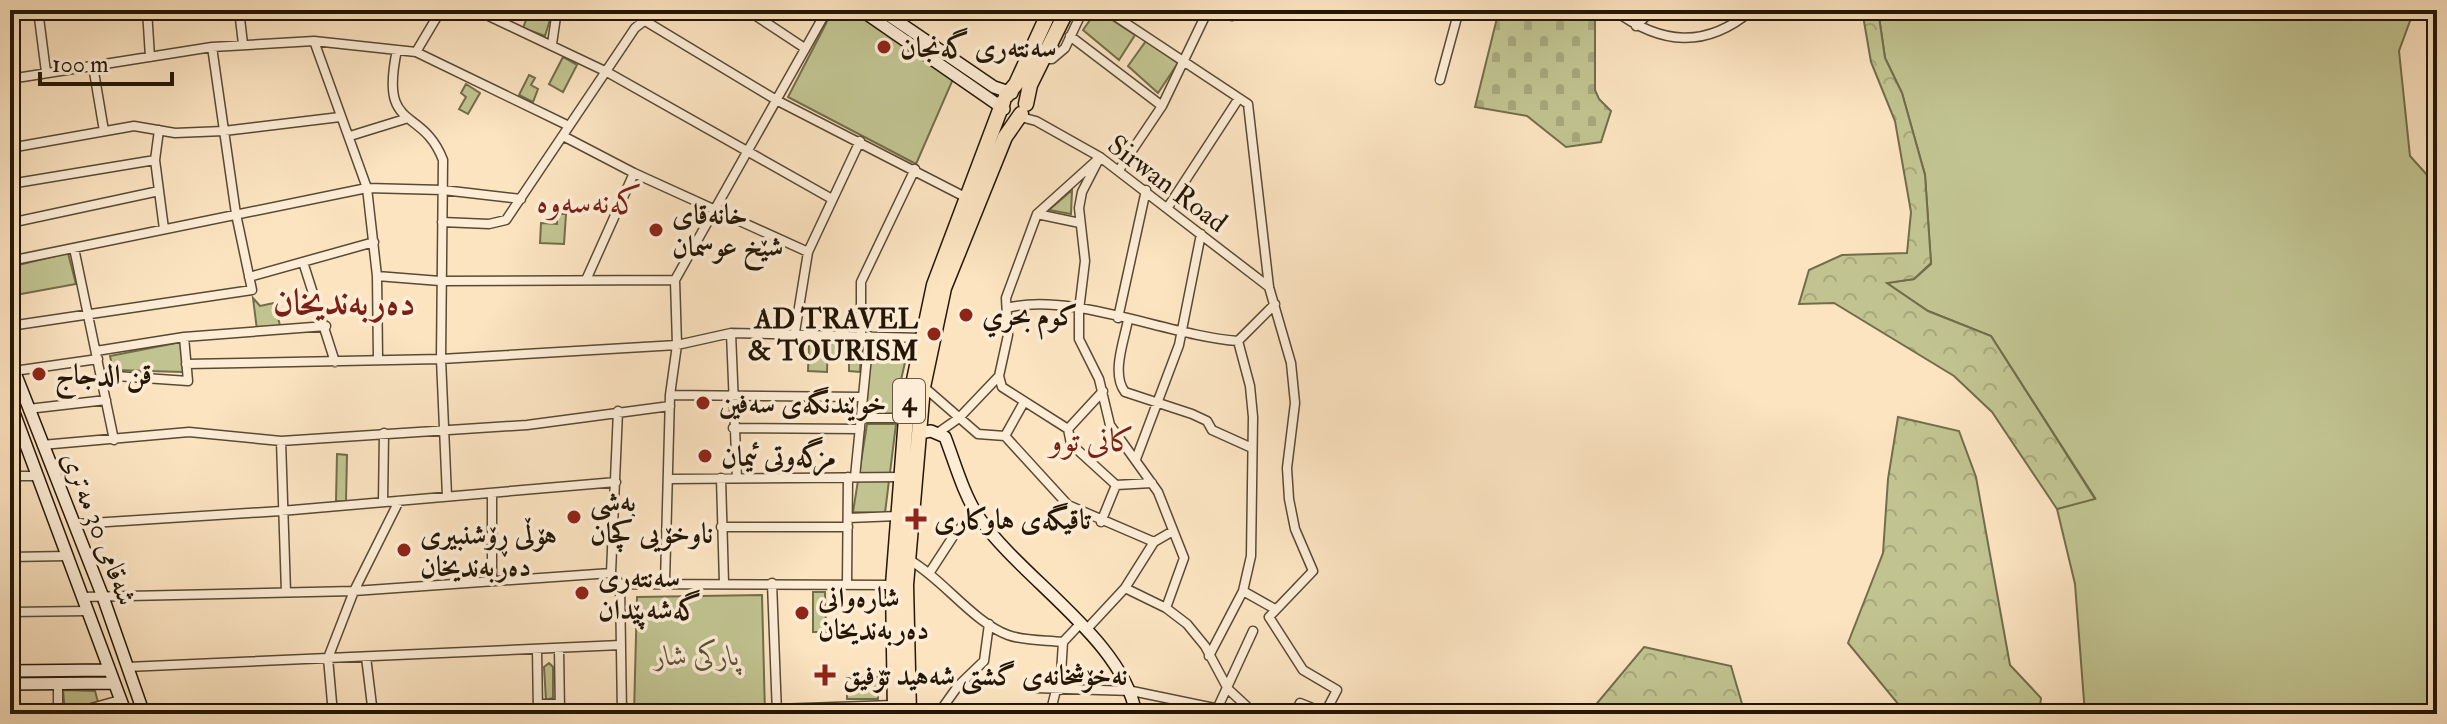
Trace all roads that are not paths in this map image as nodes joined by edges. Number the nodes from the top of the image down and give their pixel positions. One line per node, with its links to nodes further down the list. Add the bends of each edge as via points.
1 (38, 10): 38 (street)
2 (147, 10): 34 (street)
3 (239, 10): 28 (street)
4 (441, 10): 33 (street)
5 (476, 10): 29 (street)
6 (557, 10): 29 (street)
7 (627, 10): 24 (street)
8 (658, 10): 24 (street)
9 (747, 10): 31 (street)
10 (827, 10): 31 (street)
11 (861, 10): 44 (main road)
12 (1049, 10): 44 (highway, 4)
13 (1067, 10): 35 (highway, 4)
14 (1083, 10): 26 (street)
15 (1106, 10): 36 (street)
16 (1208, 10): 36 (street)
17 (1224, 10): 18 (street, via 1232,16)
18 (1232, 10)
19 (1459, 10): 41 (street)
20 (1614, 10): 25 (street)
21 (1652, 10): 25 (street)
22 (1752, 10): 25 (street, via 1731,28 1700,38 1666,36)
23 (887, 12): 44 (main road)
24 (646, 22): 39 (street, via 635,28); 43 (street)
25 (1636, 26)
26 (1070, 36): 35 (street, via 1057,56); 45 (street)
27 (314, 41): 28 (street); 32 (street); 46 (street)
28 (243, 44): 30 (street)
29 (552, 44): 39 (street)
30 (212, 47): 34 (street); 51 (street)
31 (803, 47): 43 (street)
32 (397, 50): 33 (street); 47 (street, via 391,89)
33 (416, 52): 48 (street)
34 (150, 57): 37 (street)
35 (1045, 59): 44 (highway, 4)
36 (1182, 59): 42 (street); 45 (street)
37 (93, 66): 38 (street); 50 (street)
38 (46, 72): 40 (street)
39 (607, 72): 48 (street); 56 (street)
40 (10, 79)
41 (1440, 80)
42 (1239, 98): 70 (street); 89 (street, via 1248,104)
43 (778, 101): 54 (street); 56 (street)
44 (1013, 105): 57 (street, Sirwan Road); 67 (highway, 4); 114 (highway, 4, via 944,288)
45 (1162, 106): 60 (street)
46 (340, 117): 51 (street); 52 (street)
47 (405, 119): 52 (street); 64 (street, via 437,147 443,160)
48 (569, 126): 53 (street)
49 (159, 130): 50 (street, via 134,126); 51 (street); 58 (street)
50 (104, 131): 55 (street)
51 (224, 131): 72 (street)
52 (350, 136): 63 (street)
53 (563, 136): 61 (street); 68 (street)
54 (860, 141): 59 (street); 69 (street)
55 (10, 148)
56 (750, 151): 69 (street); 71 (street)
57 (1100, 157): 60 (street, Sirwan Road); 73 (street); 76 (street, via 1082,192)
58 (155, 160): 62 (street); 66 (street)
59 (915, 169): 67 (street); 101 (street, via 861,282)
60 (1119, 170): 65 (street, Sirwan Road)
61 (634, 173): 71 (street); 86 (street)
62 (10, 184)
63 (367, 188): 64 (street); 72 (street); 79 (street)
64 (443, 190): 68 (street); 74 (street)
65 (1146, 190): 70 (street, Sirwan Road); 94 (street)
66 (159, 191): 75 (street); 77 (street)
67 (965, 197): 103 (highway, 4)
68 (521, 199): 74 (street, via 501,223)
69 (832, 199): 81 (street)
70 (1168, 207): 78 (street, Sirwan Road)
71 (714, 211): 81 (street); 87 (street)
72 (236, 214): 77 (street); 85 (street)
73 (1037, 214): 76 (street); 91 (street)
74 (442, 222): 88 (street)
75 (10, 223)
76 (1080, 223): 92 (street, via 1085,261)
77 (164, 229): 80 (street)
78 (1201, 234): 89 (street, Sirwan Road); 99 (street)
79 (374, 242): 83 (street); 84 (street)
80 (74, 248): 82 (street); 93 (street)
81 (808, 252): 98 (street)
82 (10, 261)
83 (303, 262): 85 (street); 97 (street)
84 (377, 276): 88 (street); 107 (street)
85 (249, 277): 93 (street, via 252,290)
86 (586, 280): 87 (street); 88 (street)
87 (675, 280): 105 (street)
88 (440, 281): 108 (street)
89 (1269, 287): 90 (street)
90 (1275, 304): 104 (street); 184 (street, via 1295,403 1289,499 1313,571)
91 (1007, 308): 92 (street, via 1032,303); 113 (street, via 1008,335)
92 (1079, 310): 94 (street); 115 (street, via 1079,339)
93 (88, 314): 96 (street); 106 (street)
94 (1118, 318): 95 (street)
95 (1128, 320): 99 (street); 121 (street, via 1119,385)
96 (10, 326)
97 (326, 326): 102 (street); 109 (street)
98 (795, 332): 100 (street); 101 (street)
99 (1181, 332): 104 (street); 121 (street)
100 (731, 333): 105 (street); 117 (street)
101 (865, 336): 103 (street); 118 (street)
102 (184, 337): 106 (street); 110 (street)
103 (921, 338): 127 (highway, 4)
104 (1238, 341): 140 (street, via 1250,386)
105 (677, 345): 108 (street); 116 (street)
106 (97, 355): 111 (street); 112 (street)
107 (378, 359): 108 (street); 109 (street)
108 (441, 359): 130 (street)
109 (335, 362): 110 (street)
110 (186, 364): 112 (street, via 188,381)
111 (12, 366): 124 (main road, شەقامی 30 مەتری)
112 (101, 375): 119 (street)
113 (999, 376): 120 (street, via 1002,387); 128 (street)
114 (923, 387): 128 (street); 135 (highway, 4)
115 (1103, 391): 132 (street); 141 (street, via 1110,425)
116 (670, 395): 117 (street); 122 (street)
117 (735, 396): 118 (street); 129 (street)
118 (863, 397): 126 (street)
119 (106, 400): 124 (street); 137 (street)
120 (1024, 402): 132 (street); 136 (street)
121 (1158, 403): 140 (street, via 1207,421 1212,430); 141 (street)
122 (670, 406): 125 (street); 148 (street)
123 (11, 408): 143 (main road, شەقامی 30 مەتری)
124 (28, 409): 139 (main road, شەقامی 30 مەتری)
125 (618, 411): 130 (street, via 527,425); 149 (street)
126 (861, 418): 127 (street); 131 (street)
127 (906, 418): 145 (highway, 4)
128 (959, 418): 133 (street); 136 (street, via 978,434)
129 (733, 428): 131 (street); 147 (street)
130 (444, 429): 134 (street); 153 (street)
131 (860, 429): 144 (street)
132 (1068, 429): 151 (street, via 1071,444)
133 (939, 432): 135 (main road); 157 (main road)
134 (384, 433): 138 (street); 155 (street)
135 (919, 433): 167 (highway, 4)
136 (1005, 436): 159 (street, via 1068,505)
137 (114, 440): 138 (street, via 189,432); 139 (street)
138 (281, 441): 156 (street)
139 (42, 445): 161 (main road, شەقامی 30 مەتری)
140 (1252, 448): 179 (street, via 1253,523)
141 (1136, 459): 150 (street)
142 (10, 476): 143 (street)
143 (38, 476): 165 (main road, شەقامی 30 مەتری)
144 (851, 477): 145 (street); 147 (street); 160 (street)
145 (901, 477): 158 (highway, 4)
146 (721, 478): 147 (street); 148 (street); 162 (street)
147 (737, 478)
148 (669, 479): 171 (street)
149 (616, 482): 152 (street); 169 (street)
150 (1152, 483): 151 (street); 163 (street)
151 (1116, 485): 159 (street)
152 (492, 493): 153 (street); 170 (street)
153 (447, 496): 154 (street)
154 (399, 501): 155 (street); 178 (street)
155 (383, 502): 156 (street)
156 (281, 511): 161 (street); 180 (street)
157 (977, 514): 168 (street, via 956,532); 188 (main road)
158 (898, 516): 160 (street); 176 (highway, 4)
159 (1101, 522): 164 (street)
160 (848, 523): 162 (street); 175 (street)
161 (76, 524): 182 (main road, شەقامی 30 مەتری)
162 (721, 527): 172 (street)
163 (1173, 531): 164 (street); 183 (street, via 1184,558)
164 (1154, 542): 177 (street)
165 (67, 556): 166 (street); 181 (main road, شەقامی 30 مەتری)
166 (10, 557)
167 (908, 559): 168 (street); 176 (highway, 4)
168 (930, 572): 187 (street)
169 (611, 573): 170 (street); 174 (street)
170 (492, 581): 178 (street)
171 (665, 582): 172 (street); 174 (street)
172 (724, 583): 173 (street)
173 (772, 583): 175 (street); 212 (street)
174 (620, 584): 191 (street)
175 (847, 584): 176 (street)
176 (900, 585): 211 (highway, 4); 221 (highway, 4)
177 (1125, 588): 183 (street); 188 (street)
178 (354, 591): 180 (street); 196 (street)
179 (1243, 591): 184 (street); 194 (street)
180 (286, 592): 182 (street)
181 (82, 597): 182 (street); 185 (main road, شەقامی 30 مەتری)
182 (103, 597): 197 (main road, شەقامی 30 مەتری)
183 (1166, 608): 194 (street, via 1199,636)
184 (1275, 609): 227 (street, via 1269,617 1303,670 1337,690 1325,713 1300,703)
185 (87, 611): 186 (street); 198 (main road, شەقامی 30 مەتری)
186 (10, 612)
187 (989, 624): 190 (street, via 1013,637); 222 (street, via 984,661)
188 (1083, 627): 190 (street); 206 (main road)
189 (1253, 631): 204 (street)
190 (1063, 642): 205 (street)
191 (621, 645): 192 (street); 220 (street)
192 (559, 648): 193 (street); 210 (street)
193 (537, 649): 195 (street); 208 (street)
194 (1209, 656): 204 (street)
195 (366, 657): 196 (street); 218 (street)
196 (328, 658): 197 (street); 217 (street)
197 (127, 667): 216 (main road, شەقامی 30 مەتری)
198 (109, 670): 199 (main road); 201 (main road, شەقامی 30 مەتری)
199 (10, 671)
200 (58, 683): 201 (main road); 202 (main road); 213 (street)
201 (114, 683): 207 (main road, شەقامی 30 مەتری)
202 (10, 684)
203 (1035, 688): 205 (street)
204 (1228, 689): 209 (street); 226 (street)
205 (1058, 690): 206 (street); 223 (street)
206 (1132, 691): 209 (street); 224 (main road)
207 (120, 700): 214 (street); 215 (main road, شەقامی 30 مەتری)
208 (538, 704): 210 (street); 219 (street)
209 (1218, 707): 225 (street)
210 (560, 709)
211 (895, 709): 212 (street)
212 (776, 712)
213 (58, 714)
214 (70, 714)
215 (126, 714)
216 (144, 714)
217 (333, 714)
218 (373, 714)
219 (538, 714)
220 (622, 714)
221 (909, 714)
222 (938, 714)
223 (1050, 714)
224 (1136, 714)
225 (1243, 714)
226 (1255, 714)
227 (1295, 714)

